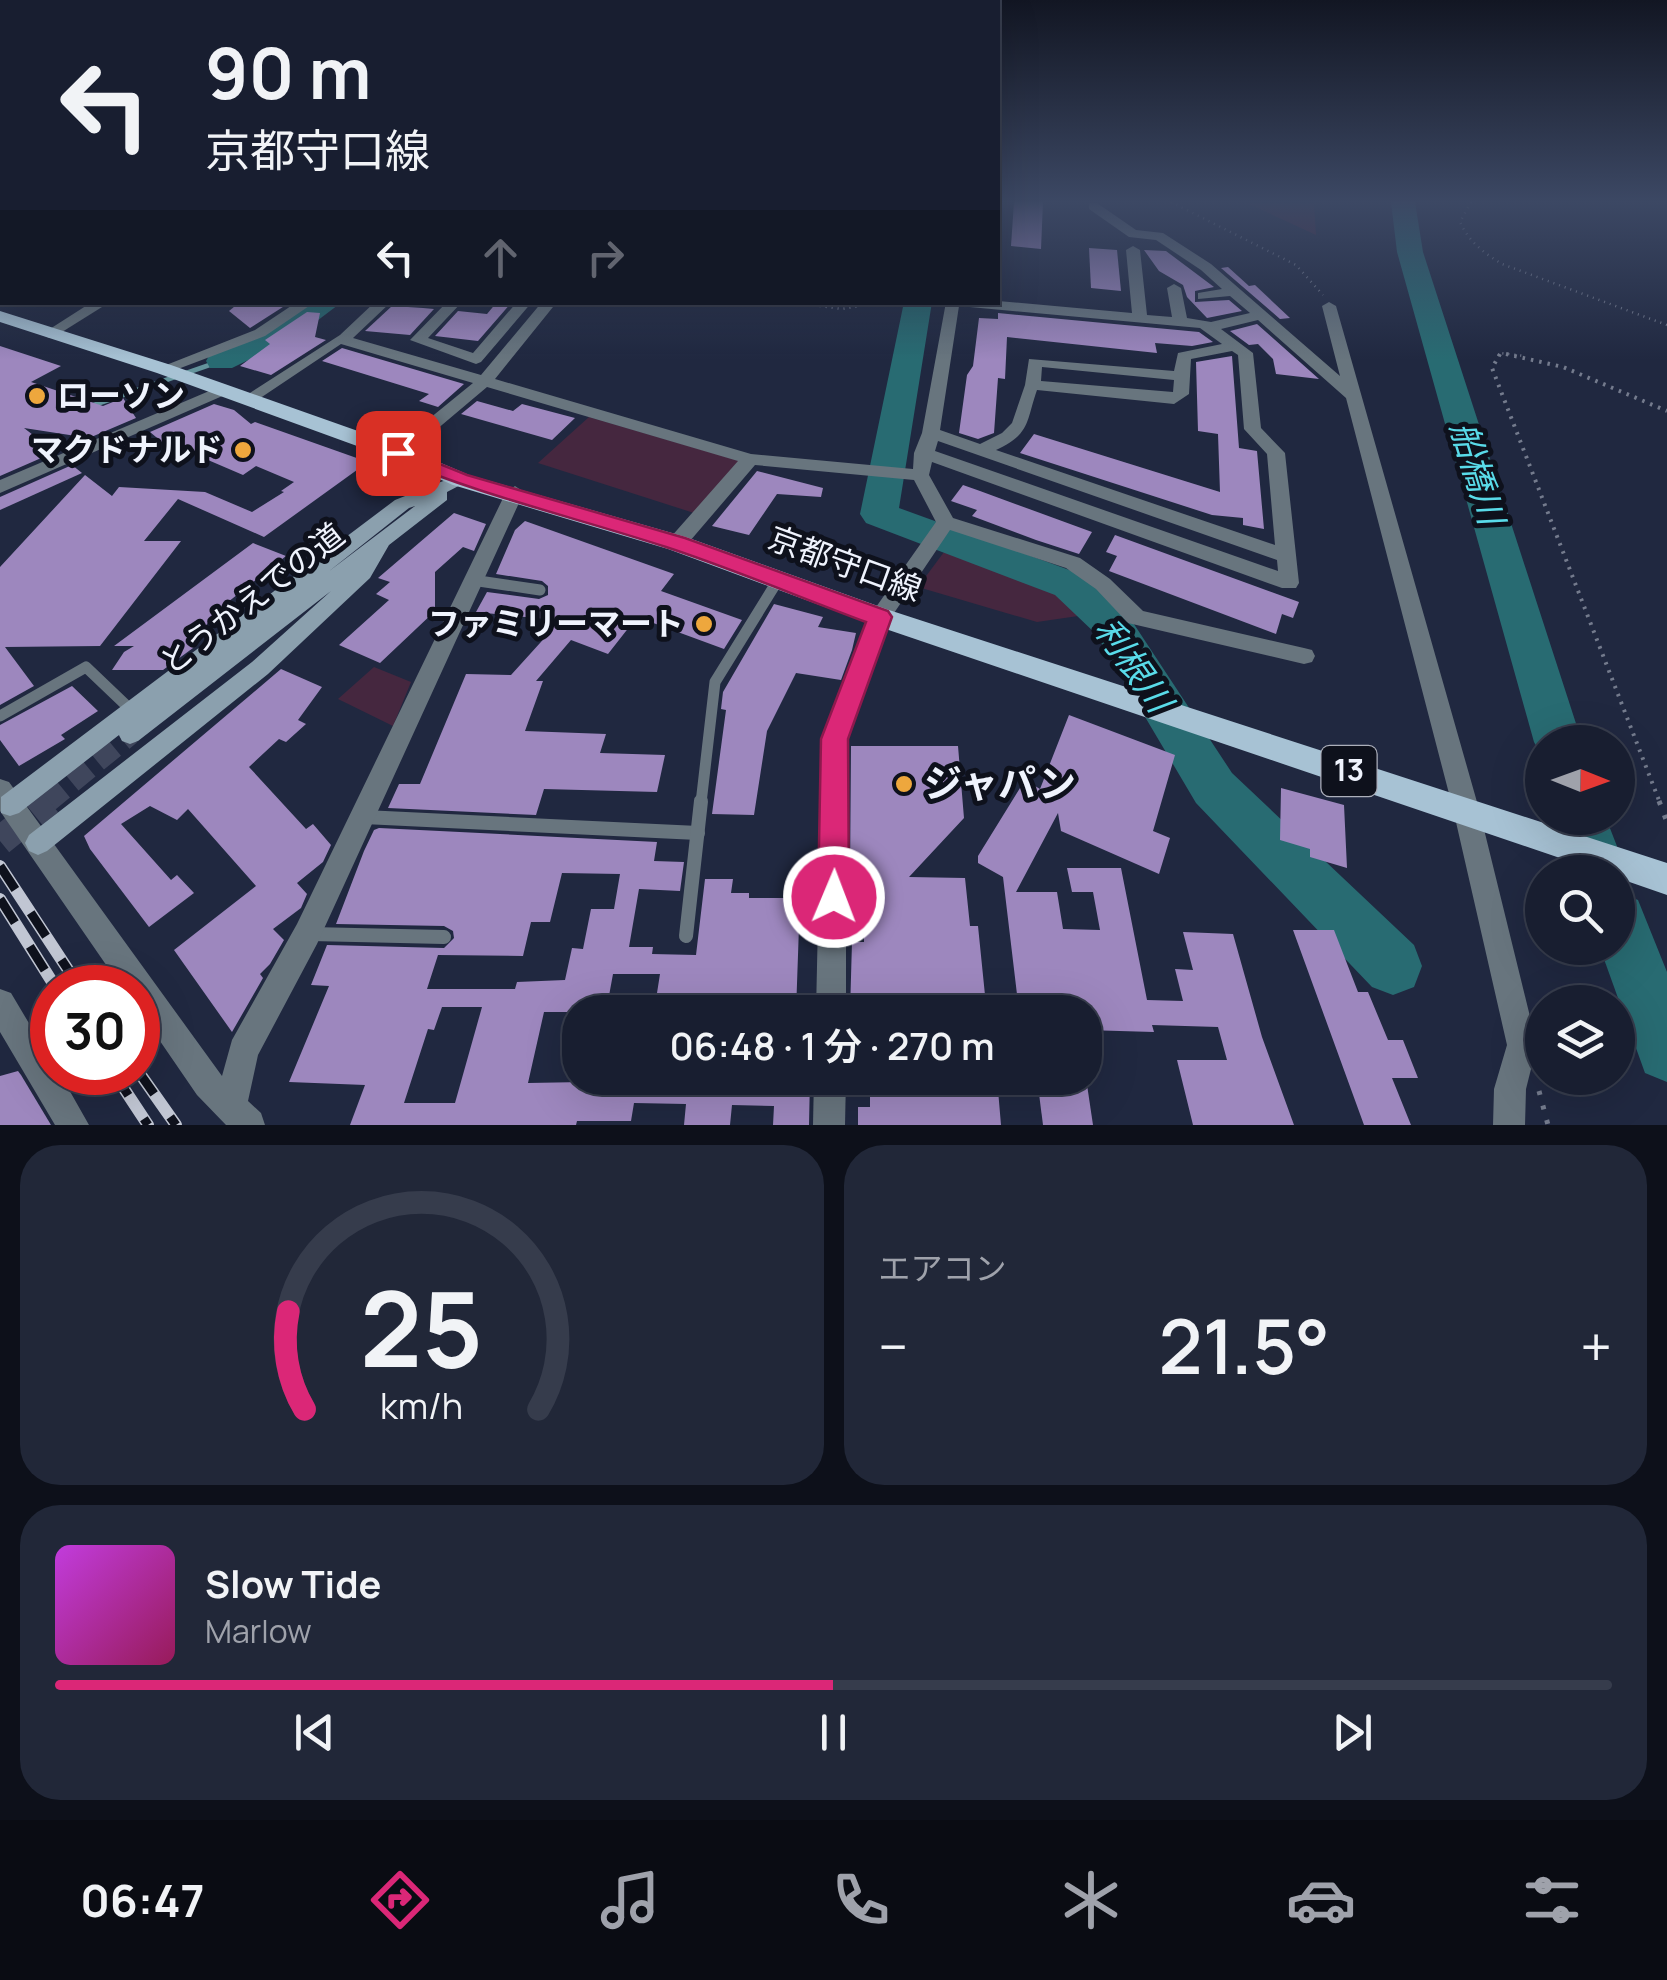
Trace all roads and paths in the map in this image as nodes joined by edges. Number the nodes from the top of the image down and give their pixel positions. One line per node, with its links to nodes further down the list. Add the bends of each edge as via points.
1 (1133, 254): 23 (street)
2 (1187, 254): 5 (street)
3 (1275, 254): 20 (path, via 1318,286)
4 (1487, 254): 25 (path, via 1510,269)
5 (1206, 267): 6 (street); 8 (street)
6 (1178, 270)
7 (1174, 288): 24 (street)
8 (1234, 291): 9 (street); 21 (street)
9 (1202, 296)
10 (98, 305): 27 (street)
11 (304, 305): 30 (street)
12 (381, 305): 28 (street)
13 (452, 305): 14 (street, via 418,340 476,358)
14 (521, 305)
15 (548, 305): 31 (street)
16 (812, 305): 17 (path)
17 (866, 305)
18 (954, 305): 36 (street)
19 (990, 305): 23 (street)
20 (1329, 306): 33 (street)
21 (1261, 315): 26 (street); 33 (street)
22 (0, 316): 27 (main road, 京都守口線 / 13)
23 (1140, 318): 24 (street)
24 (1180, 322): 26 (street)
25 (1667, 325)
26 (1210, 327): 29 (street)
27 (49, 334): 30 (main road, 京都守口線 / 13)
28 (343, 340): 31 (street); 34 (street)
29 (1234, 346): 37 (street, via 1183,356 1181,394 1174,398 1032,386 1020,424); 48 (street, via 1245,354 1253,429 1276,453)
30 (175, 374): 32 (main road, 京都守口線 / 13)
31 (485, 381): 38 (street); 40 (street)
32 (221, 392): 34 (main road, 京都守口線 / 13); 43 (street)
33 (1352, 396): 58 (street)
34 (247, 400): 38 (main road, 京都守口線 / 13)
35 (1667, 412): 60 (path, via 1512,354 1500,354 1492,368)
36 (932, 433): 37 (street); 39 (street)
37 (980, 450): 48 (street)
38 (398, 453): 42 (main road, 京都守口線 / 13)
39 (923, 453): 41 (street); 48 (street, via 1289,583)
40 (750, 459): 41 (street); 47 (street)
41 (911, 475): 45 (street)
42 (461, 480): 44 (main road, 京都守口線 / 13); 46 (street, とうかえでの道); 54 (street, via 402,504)
43 (0, 487)
44 (514, 492): 47 (main road, 京都守口線 / 13); 49 (street)
45 (944, 524): 52 (street); 53 (street, via 1073,563 1136,617)
46 (382, 540): 56 (street, とうかえでの道); 62 (street, via 363,573 260,668)
47 (677, 543): 50 (main road, 京都守口線 / 13)
48 (1287, 556)
49 (472, 580): 51 (lane); 59 (street)
50 (778, 580): 52 (main road, 京都守口線 / 13); 61 (lane, via 715,682)
51 (540, 590)
52 (880, 617): 58 (main road, 京都守口線 / 13); 67 (street, via 834,739)
53 (1304, 656)
54 (130, 709): 55 (lane, via 86,667); 57 (street)
55 (0, 716)
56 (130, 734)
57 (5, 797): 62 (street)
58 (1466, 810): 63 (main road, 京都守口線 / 13); 73 (street, via 1522,1046 1510,1088)
59 (360, 816): 61 (lane); 64 (street)
60 (1667, 822)
61 (698, 833): 65 (lane)
62 (38, 842): 70 (street, via 208,1084)
63 (1658, 875)
64 (307, 934): 66 (lane); 70 (street, via 243,1051)
65 (686, 936)
66 (444, 937)
67 (831, 995)
68 (0, 1004): 71 (street)
69 (830, 1095): 72 (street)
70 (240, 1116)
71 (73, 1125)
72 (829, 1125)
73 (1509, 1125)

